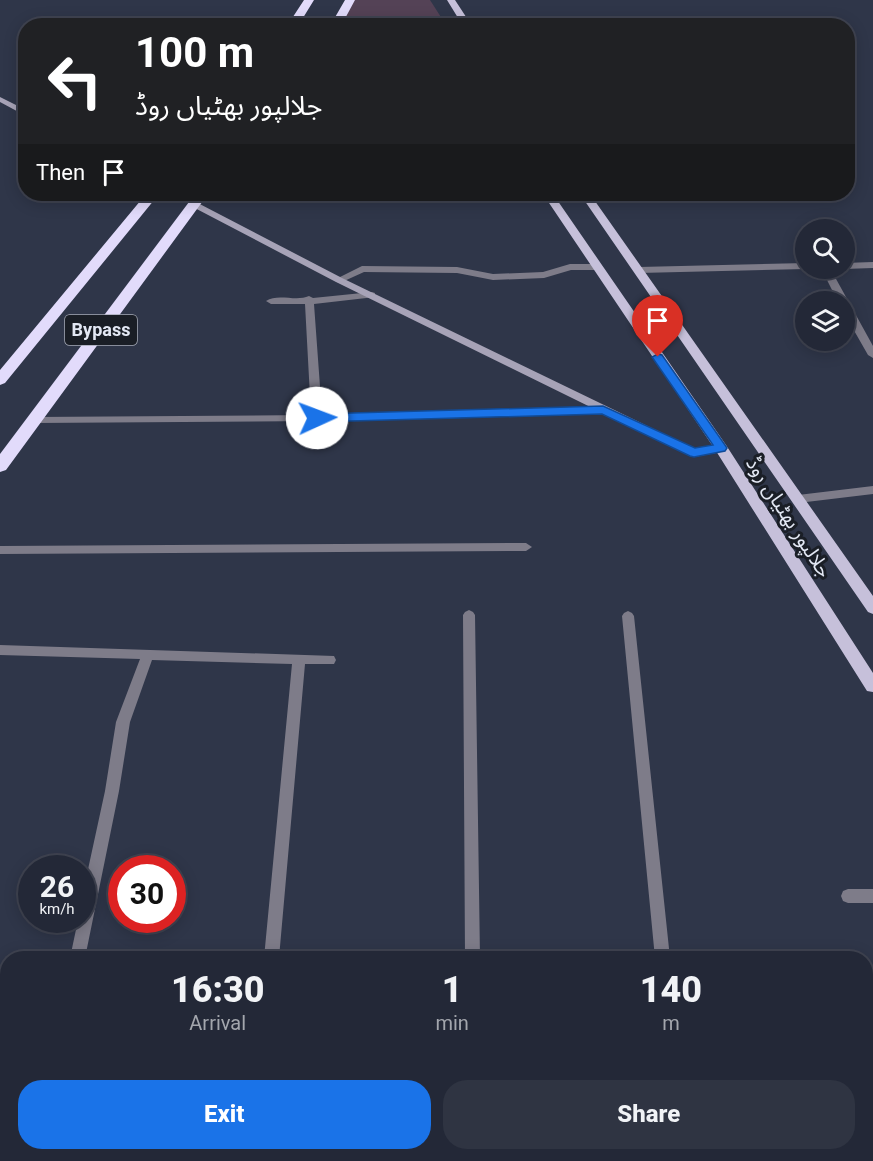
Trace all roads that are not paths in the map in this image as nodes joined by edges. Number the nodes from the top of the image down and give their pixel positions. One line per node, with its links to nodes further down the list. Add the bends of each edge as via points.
1 (309, 0): 4 (highway)
2 (350, 0): 5 (highway)
3 (451, 0): 6 (main road)
4 (298, 18)
5 (340, 18)
6 (463, 18)
7 (0, 99): 8 (street)
8 (18, 109)
9 (146, 201): 25 (highway, Bypass)
10 (195, 201): 28 (highway, Bypass)
11 (202, 201): 19 (street)
12 (553, 201): 17 (main road, جلالپور بھٹیاں روڈ)
13 (590, 201): 18 (main road, جلالپور بھٹیاں روڈ)
14 (873, 265): 16 (street)
15 (795, 266): 18 (street)
16 (855, 266)
17 (596, 267): 19 (street, via 494,277 457,270 362,269); 29 (main road, جلالپور بھٹیاں روڈ)
18 (639, 270): 32 (main road, جلالپور بھٹیاں روڈ)
19 (339, 280): 20 (street)
20 (372, 295): 21 (street); 26 (street)
21 (309, 299): 22 (street); 27 (street)
22 (271, 301)
23 (855, 322): 24 (street)
24 (873, 355)
25 (0, 381)
26 (603, 410): 27 (street); 29 (street, via 694,453)
27 (317, 418): 28 (street)
28 (35, 420): 30 (highway, Bypass)
29 (721, 448): 42 (main road, جلالپور بھٹیاں روڈ)
30 (0, 466)
31 (873, 490): 32 (street)
32 (798, 499): 35 (main road, جلالپور بھٹیاں روڈ)
33 (526, 547): 34 (street)
34 (0, 550)
35 (873, 608)
36 (469, 615): 47 (street)
37 (628, 616): 48 (street)
38 (0, 650): 39 (street)
39 (148, 654): 40 (street); 45 (street, via 123,722)
40 (299, 659): 41 (street); 46 (street)
41 (330, 660)
42 (873, 686)
43 (848, 896): 44 (street)
44 (873, 896)
45 (78, 951)
46 (273, 951)
47 (473, 951)
48 (662, 951)

